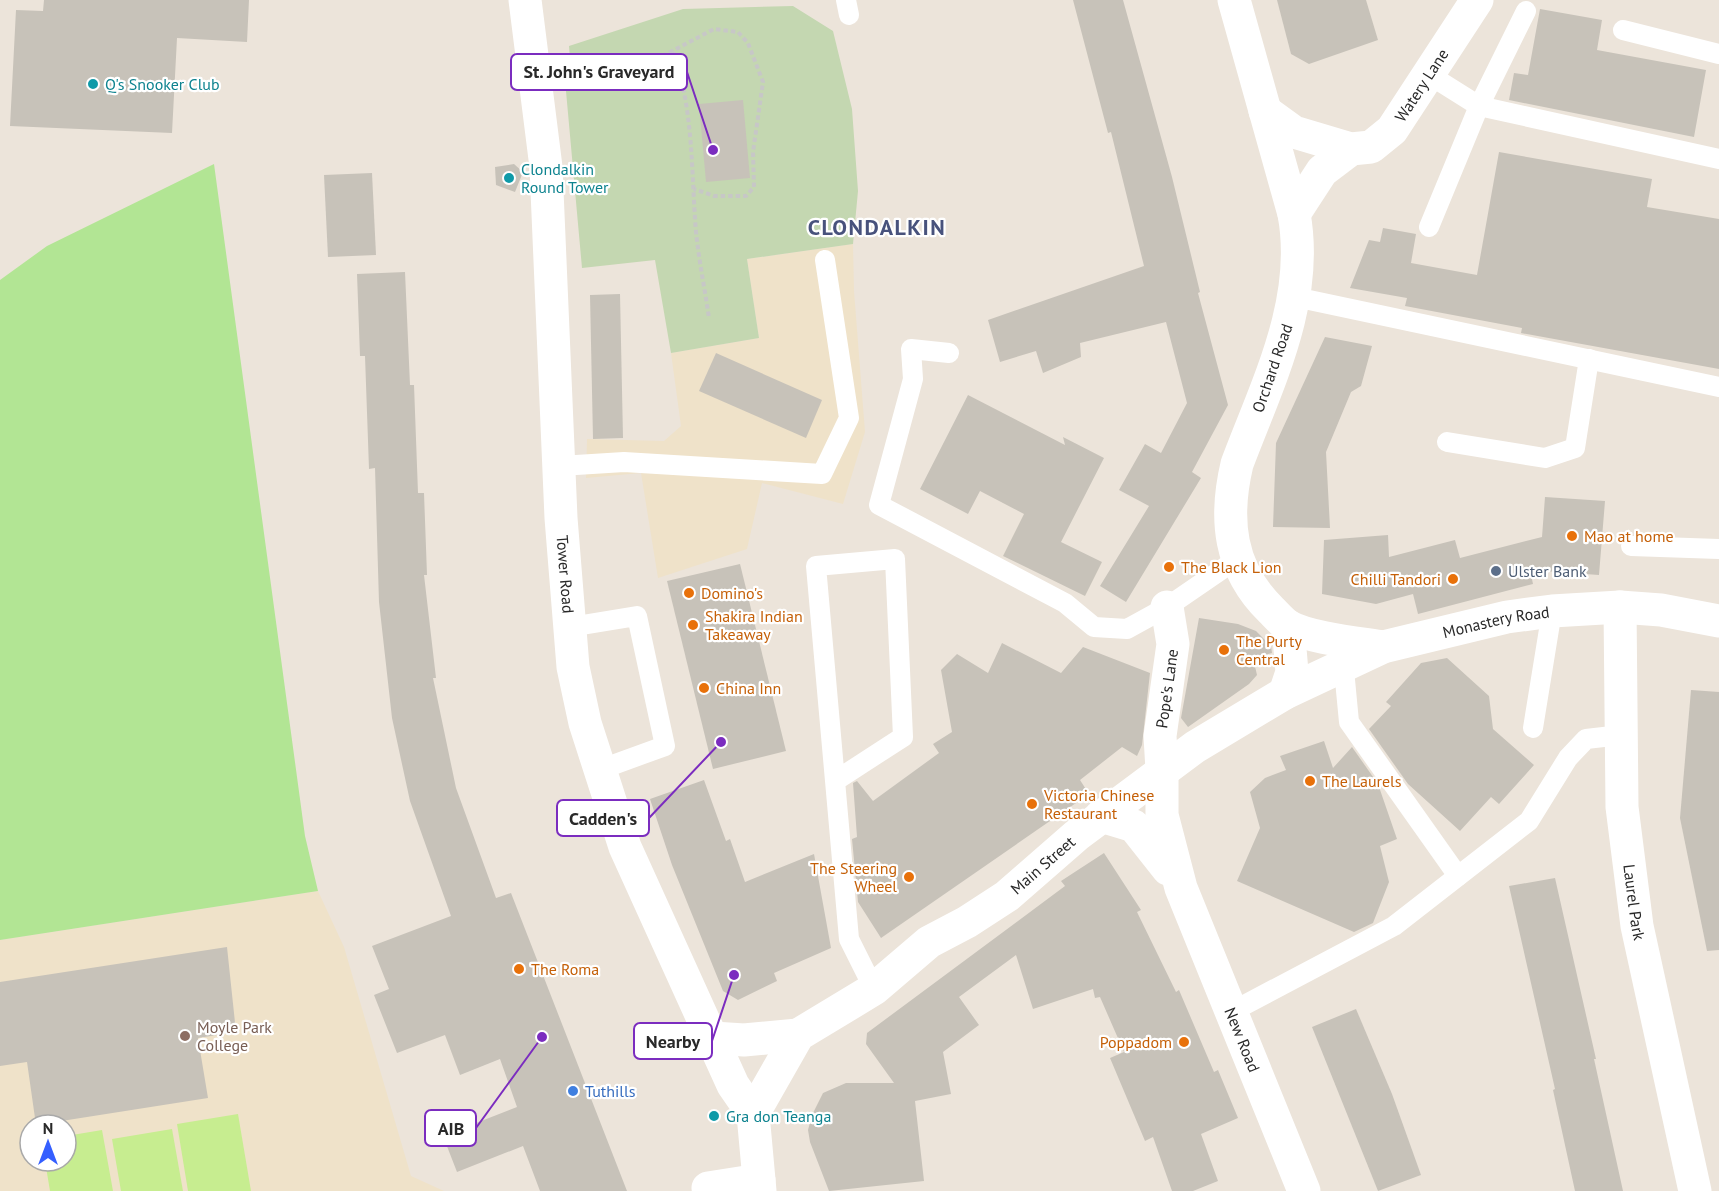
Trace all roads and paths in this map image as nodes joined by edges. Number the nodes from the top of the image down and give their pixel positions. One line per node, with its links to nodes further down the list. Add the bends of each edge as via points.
1 (525, 0): 24 (street, Tower Road, via 546,167)
2 (1234, 0): 11 (street, Orchard Road)
3 (1477, 0): 9 (street, Watery Lane)
4 (1526, 11): 10 (lane)
5 (1623, 30): 7 (lane)
6 (673, 52): 8 (path, via 657,59 619,65); 14 (path, via 683,81); 14 (path, via 714,29 738,32 748,43 763,82 753,152 754,187 746,196 714,196)
7 (1719, 54)
8 (562, 56)
9 (1428, 74): 10 (lane); 12 (street, Watery Lane, via 1392,130 1371,147)
10 (1479, 106): 13 (lane); 16 (lane)
11 (1265, 111): 12 (street, via 1294,132); 15 (street, Orchard Road)
12 (1351, 149): 15 (street, Watery Lane, via 1322,171)
13 (1719, 159)
14 (694, 189): 19 (path, via 696,233)
15 (1294, 214): 18 (street, Orchard Road, via 1299,242)
16 (1429, 227)
17 (825, 260): 24 (lane, via 849,418 822,474 624,462)
18 (1295, 297): 21 (lane); 27 (street, Orchard Road, via 1232,485 1230,519)
19 (709, 318)
20 (949, 353): 29 (lane, via 911,349 913,379 879,505 1065,603 1094,627 1127,629)
21 (1589, 359): 22 (lane); 23 (lane, via 1575,448 1545,458)
22 (1719, 387)
23 (1447, 442)
24 (560, 466): 33 (street, Tower Road)
25 (1631, 546): 26 (lane)
26 (1719, 549)
27 (1237, 559): 29 (lane); 32 (street, Orchard Road, via 1258,597)
28 (1620, 607): 30 (street, Monastery Road); 31 (street, Monastery Road); 38 (street, Laurel Park)
29 (1167, 608): 40 (street, Pope's Lane, via 1173,644)
30 (1552, 611): 34 (street, Monastery Road, via 1476,623); 37 (lane)
31 (1719, 621)
32 (1288, 626): 35 (street, Orchard Road); 36 (street, via 1292,672)
33 (570, 627): 39 (street, Tower Road, via 573,667); 39 (lane, via 637,616 665,746)
34 (1383, 647): 35 (street, Orchard Road)
35 (1343, 654): 36 (street); 43 (lane, via 1349,722)
36 (1285, 693): 40 (street, Main Street, via 1226,727)
37 (1533, 728)
38 (1621, 735): 43 (lane, via 1586,739 1568,758 1529,821); 53 (street, Laurel Park, via 1622,807 1637,926)
39 (598, 770): 48 (street, Tower Road, via 625,847)
40 (1150, 779): 42 (street, Main Street); 44 (street, New Road)
41 (835, 781): 41 (lane, via 816,566 895,559 903,737); 45 (lane, via 849,939)
42 (1101, 816): 44 (street, New Road, via 1134,826); 45 (street, Main Street, via 1007,896 929,942)
43 (1458, 876): 46 (lane, via 1394,926)
44 (1181, 888): 46 (street, New Road)
45 (874, 989): 47 (street, Main Street)
46 (1233, 1011): 52 (street, New Road)
47 (798, 1035): 48 (street, Main Street, via 744,1040); 49 (street, Main Street)
48 (713, 1038): 49 (street, Tower Road, via 733,1085)
49 (753, 1114): 50 (street)
50 (759, 1185): 51 (street)
51 (708, 1188)
52 (1304, 1191)
53 (1695, 1191)

